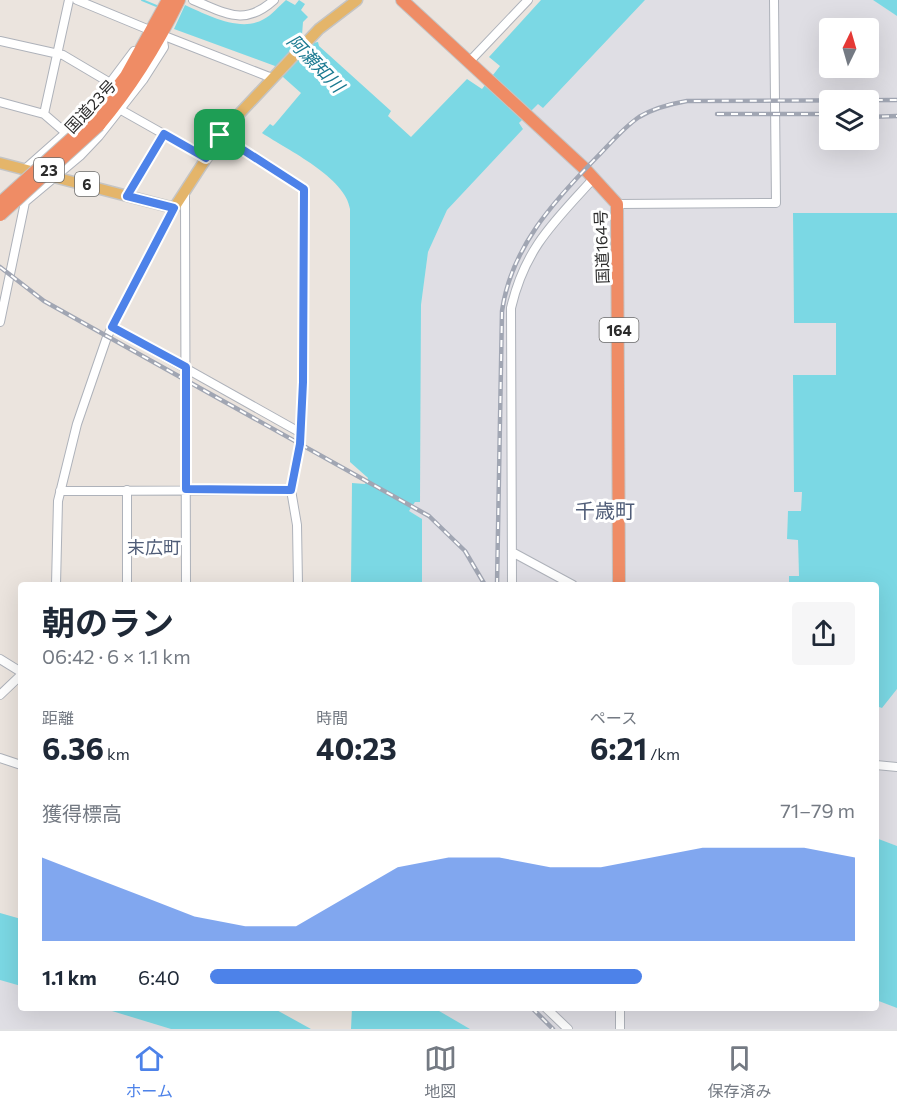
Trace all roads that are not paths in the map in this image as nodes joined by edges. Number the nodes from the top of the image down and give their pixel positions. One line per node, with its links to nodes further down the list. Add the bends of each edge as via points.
1 (69, 0): 13 (street)
2 (77, 0): 11 (street)
3 (168, 0): 11 (highway, 国道23号 / 23, via 160,16)
4 (179, 0): 11 (highway, 国道23号 / 23)
5 (193, 0): 6 (street, via 241,16 253,16)
6 (274, 0)
7 (357, 0): 15 (main road, via 318,29)
8 (402, 0): 14 (highway, 国道164号)
9 (528, 0): 14 (street)
10 (774, 0): 32 (street, via 776,203)
11 (159, 33): 15 (street); 16 (street, via 140,40); 18 (street, via 164,47); 20 (highway, 国道23号 / 23)
12 (0, 41): 13 (street)
13 (56, 54): 16 (street); 19 (street)
14 (469, 62): 28 (highway, 国道164号)
15 (273, 76): 23 (main road)
16 (112, 84): 21 (street)
17 (0, 102): 19 (street)
18 (122, 110): 22 (street); 27 (street)
19 (44, 114): 21 (street)
20 (95, 122): 31 (highway, 国道23号 / 23, bridge); 34 (highway, 国道23号 / 23, bridge)
21 (66, 133): 26 (street)
22 (164, 134): 24 (street); 30 (street)
23 (220, 135): 24 (main road); 38 (street, via 304,189)
24 (206, 158): 29 (main road)
25 (0, 163): 26 (main road, 6)
26 (25, 169): 27 (main road, 6)
27 (56, 176): 30 (main road, 6); 35 (street, via 25,202)
28 (594, 178): 32 (highway, 国道164号); 43 (street, via 531,252 518,279 514,298)
29 (185, 192): 33 (main road); 37 (street)
30 (127, 196): 33 (main road, 6)
31 (0, 202)
32 (617, 204): 50 (highway, 国道164号 / 164)
33 (174, 208): 36 (street)
34 (0, 214)
35 (0, 322)
36 (112, 327): 37 (street); 42 (street, via 80,414)
37 (186, 367): 38 (street); 39 (street)
38 (301, 433): 41 (street)
39 (186, 489): 40 (street); 41 (street); 46 (street)
40 (127, 490): 42 (street); 45 (street)
41 (291, 490): 47 (street, via 297,525)
42 (60, 491): 44 (street)
43 (512, 552): 48 (street); 49 (street)
44 (56, 582)
45 (127, 582)
46 (186, 582)
47 (298, 582)
48 (512, 582)
49 (567, 582)
50 (619, 582)
51 (0, 659): 52 (street)
52 (18, 672)
53 (18, 677): 54 (street)
54 (0, 695)
55 (0, 758): 56 (street)
56 (18, 764)
57 (879, 765): 58 (street)
58 (897, 767)
59 (549, 1011): 61 (street)
60 (620, 1011): 62 (street)
61 (568, 1029)
62 (620, 1029)

